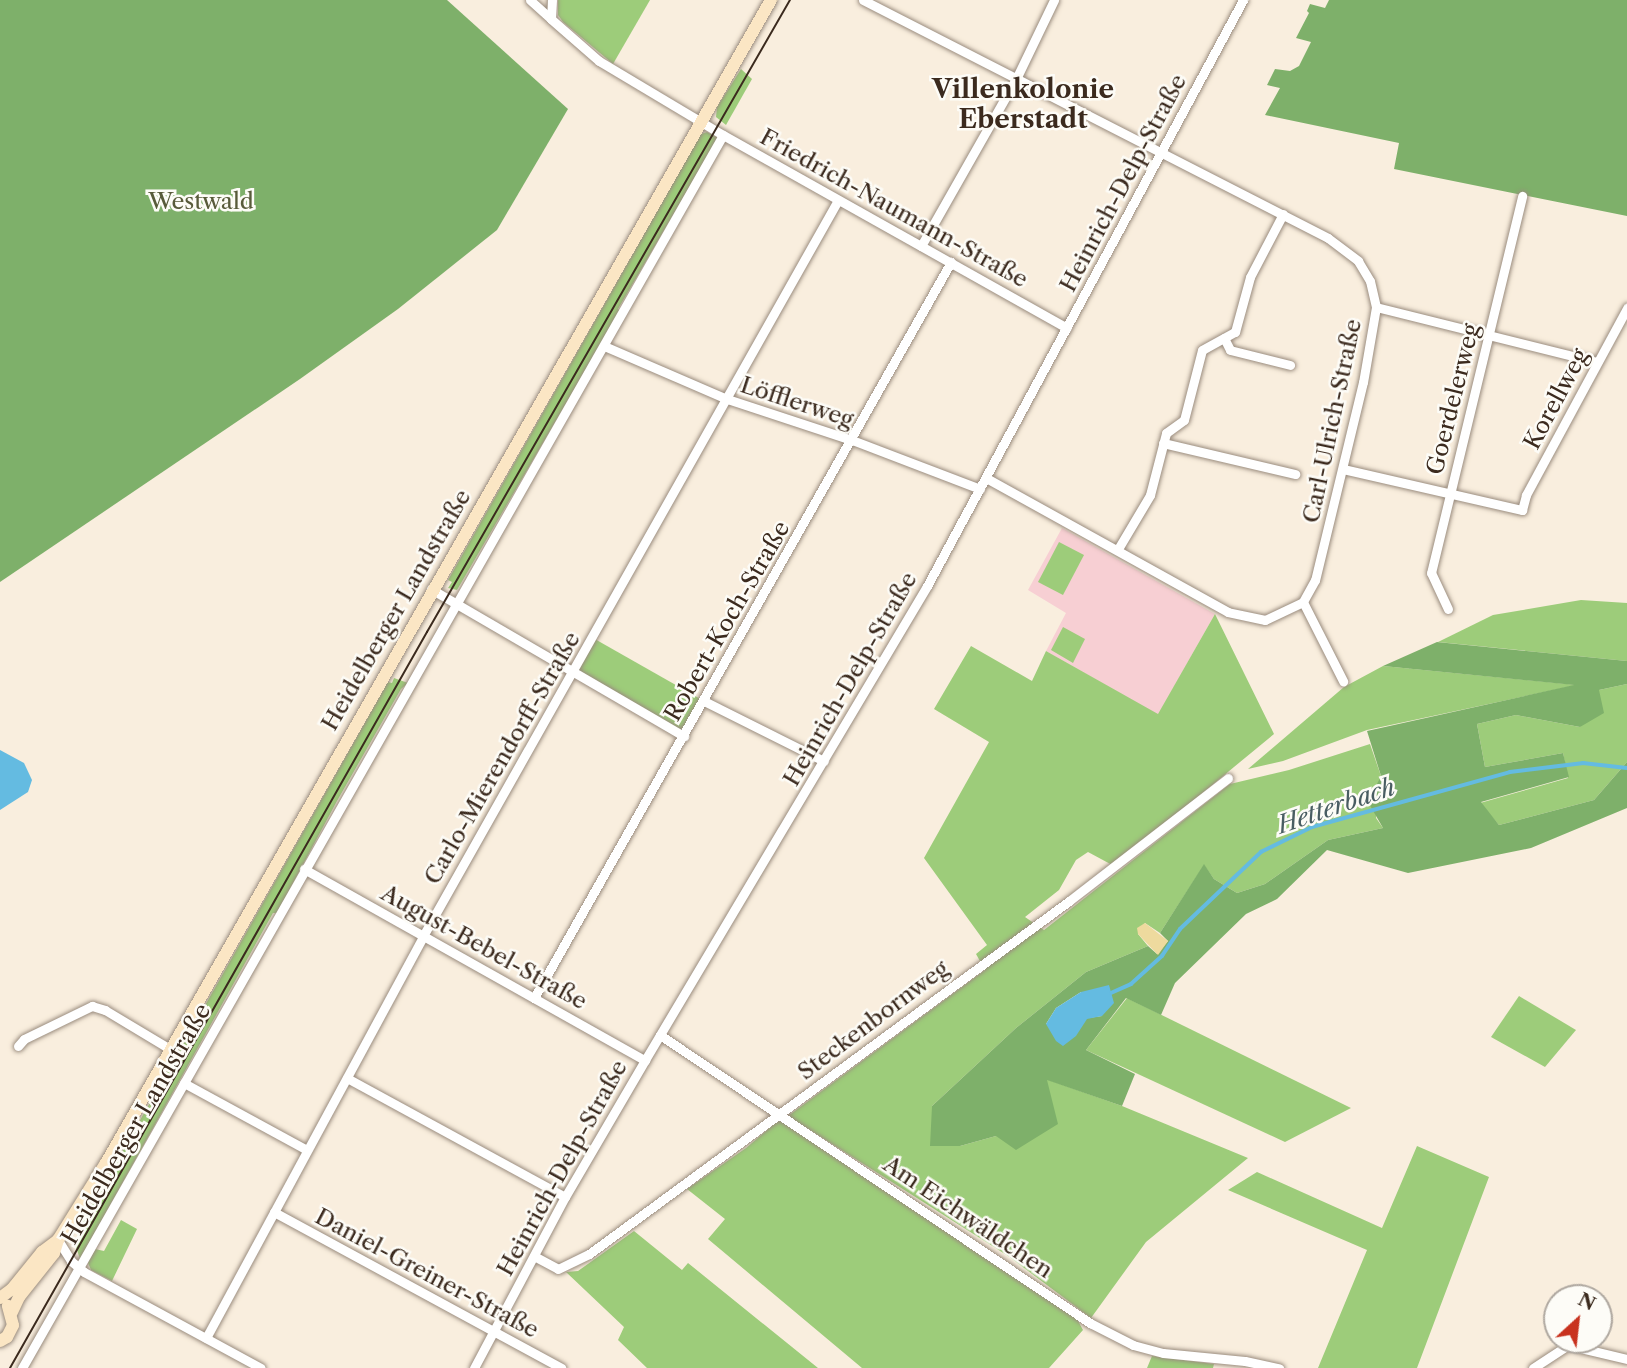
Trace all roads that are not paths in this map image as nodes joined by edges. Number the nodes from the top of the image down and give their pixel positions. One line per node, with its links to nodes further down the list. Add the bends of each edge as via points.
1 (530, 0): 7 (street, Friedrich-Naumann-Straße)
2 (552, 0): 7 (street)
3 (771, 0): 9 (street, Heidelberger Landstraße)
4 (863, 0): 8 (street, Carl-Ulrich-Straße)
5 (1054, 0): 8 (street)
6 (1243, 0): 11 (street, Heinrich-Delp-Straße)
7 (551, 19): 9 (street, Friedrich-Naumann-Straße, via 599,61)
8 (1016, 79): 11 (street, Carl-Ulrich-Straße); 15 (street)
9 (701, 122): 10 (street, Friedrich-Naumann-Straße); 34 (street, Heidelberger Landstraße)
10 (723, 135): 13 (street, Friedrich-Naumann-Straße); 22 (street, Heidelberger Landstraße)
11 (1163, 151): 14 (street, Carl-Ulrich-Straße); 19 (street, Heinrich-Delp-Straße)
12 (1522, 196): 20 (street, Goerdelerweg)
13 (838, 200): 15 (street, Friedrich-Naumann-Straße); 25 (street, Carlo-Mierendorff-Straße)
14 (1283, 214): 17 (street, Carl-Ulrich-Straße, via 1328,237 1358,261 1370,281); 21 (street, via 1250,277 1235,332)
15 (921, 246): 16 (street, Friedrich-Naumann-Straße)
16 (951, 262): 19 (street, Friedrich-Naumann-Straße); 26 (street, Robert-Koch-Straße)
17 (1376, 307): 20 (street); 28 (street, Carl-Ulrich-Straße)
18 (1627, 308): 23 (street, Korellweg)
19 (1068, 328): 30 (street, Heinrich-Delp-Straße)
20 (1489, 335): 23 (street); 32 (street, Goerdelerweg)
21 (1224, 338): 24 (street, via 1230,351); 27 (street, via 1202,350 1184,420 1166,433)
22 (604, 346): 25 (street, Löfflerweg); 36 (street, Heidelberger Landstraße)
23 (1597, 362): 32 (street, Korellweg, via 1522,510)
24 (1290, 365)
25 (727, 399): 26 (street, Löfflerweg); 38 (street, Carlo-Mierendorff-Straße)
26 (852, 440): 31 (street, Löfflerweg); 40 (street, Robert-Koch-Straße)
27 (1163, 443): 29 (street); 33 (street, via 1150,495)
28 (1343, 469): 32 (street); 35 (street, Carl-Ulrich-Straße, via 1315,580)
29 (1295, 474)
30 (986, 478): 31 (street, Heinrich-Delp-Straße); 33 (street)
31 (980, 489): 42 (street, Heinrich-Delp-Straße)
32 (1450, 494): 37 (street, Goerdelerweg, via 1432,573)
33 (1118, 550): 35 (street, via 1228,612 1265,620)
34 (432, 589): 36 (street); 49 (street, Heidelberger Landstraße)
35 (1303, 602): 39 (street)
36 (456, 603): 38 (street); 44 (street, Heidelberger Landstraße)
37 (1448, 609)
38 (573, 672): 41 (street); 45 (street, Carlo-Mierendorff-Straße)
39 (1343, 681)
40 (704, 701): 41 (street, Robert-Koch-Straße); 42 (street)
41 (684, 736): 46 (street, Robert-Koch-Straße)
42 (824, 761): 47 (street, Heinrich-Delp-Straße)
43 (1228, 778): 53 (street, Steckenbornweg)
44 (304, 869): 45 (street, August-Bebel-Straße); 52 (street, Heidelberger Landstraße)
45 (424, 936): 46 (street, August-Bebel-Straße); 51 (street, Carlo-Mierendorff-Straße)
46 (534, 998): 50 (street, August-Bebel-Straße)
47 (660, 1035): 50 (street, Heinrich-Delp-Straße); 53 (street, Am Eichwäldchen)
48 (18, 1046): 49 (street, via 92,1006)
49 (170, 1049): 57 (street, Heidelberger Landstraße)
50 (645, 1060): 55 (street, Heinrich-Delp-Straße)
51 (348, 1078): 54 (street, Carlo-Mierendorff-Straße); 55 (street)
52 (184, 1083): 54 (street); 59 (street, Heidelberger Landstraße)
53 (780, 1114): 58 (street, Steckenbornweg, via 589,1254 558,1269); 71 (street, Am Eichwäldchen, via 1090,1323 1133,1345)
54 (307, 1150): 56 (street, Carlo-Mierendorff-Straße)
55 (565, 1197): 58 (street, Heinrich-Delp-Straße)
56 (274, 1212): 62 (street, Daniel-Greiner-Straße); 63 (street, Carlo-Mierendorff-Straße)
57 (58, 1240): 59 (street); 60 (street, Heidelberger Landstraße, via 41,1252); 61 (street, Heidelberger Landstraße, via 50,1260)
58 (534, 1256): 62 (street, Heinrich-Delp-Straße)
59 (78, 1268): 63 (street); 67 (street, Heidelberger Landstraße)
60 (0, 1299): 61 (street)
61 (12, 1312): 64 (street, Heidelberger Landstraße, via 13,1325)
62 (493, 1332): 69 (street, Heinrich-Delp-Straße); 70 (street, Daniel-Greiner-Straße)
63 (206, 1338): 66 (street)
64 (1, 1342)
65 (1627, 1359): 72 (street, via 1568,1345)
66 (245, 1364): 68 (street)
67 (22, 1368)
68 (261, 1368)
69 (474, 1368)
70 (561, 1368)
71 (1279, 1368)
72 (1533, 1368)

